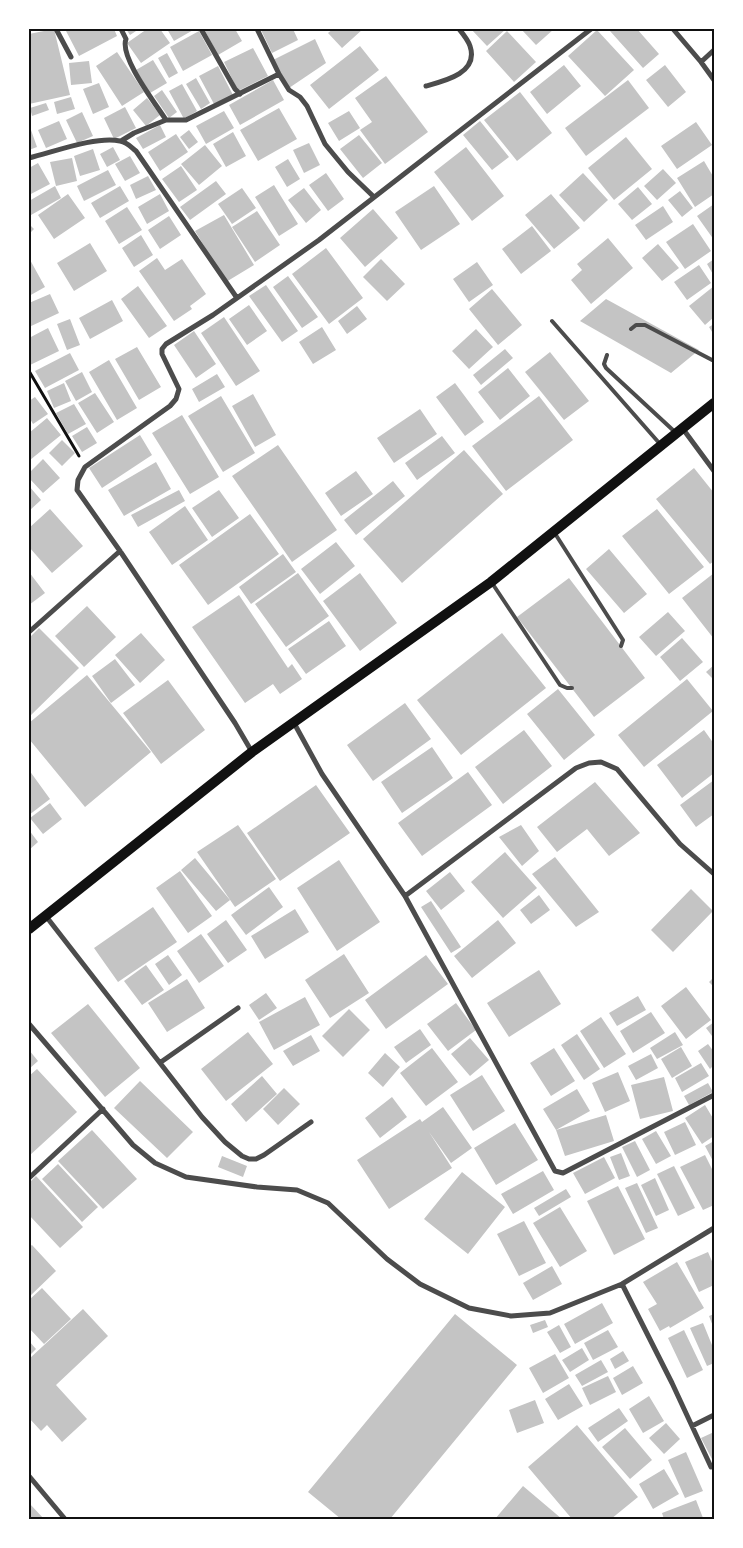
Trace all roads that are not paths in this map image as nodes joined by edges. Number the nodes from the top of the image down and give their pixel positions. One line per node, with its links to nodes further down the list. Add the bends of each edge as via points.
1 (56, 29): 9 (street)
2 (121, 29): 15 (street, via 132,68)
3 (201, 29): 14 (street, via 234,89)
4 (257, 29): 11 (street)
5 (459, 29): 13 (street, via 470,44 472,56 468,66 452,78)
6 (591, 29): 18 (street)
7 (673, 29): 10 (street)
8 (714, 50): 10 (street)
9 (71, 57)
10 (701, 62): 12 (street)
11 (279, 74): 14 (street); 18 (street, via 307,106 325,144)
12 (714, 80)
13 (426, 86)
14 (240, 94): 15 (street, via 186,120)
15 (166, 120): 16 (street)
16 (121, 141): 17 (street, via 100,140); 19 (street, via 136,151)
17 (29, 158)
18 (374, 197): 19 (street)
19 (237, 298): 29 (street, via 166,344 162,354 179,389 176,399 85,467 78,480 77,490)
20 (552, 321): 26 (lane)
21 (631, 329): 23 (lane, via 645,325)
22 (607, 355): 25 (lane, via 606,368)
23 (714, 361)
24 (714, 403): 25 (main road)
25 (680, 431): 26 (main road); 27 (street)
26 (662, 446): 28 (main road)
27 (714, 471)
28 (554, 532): 30 (main road); 32 (lane, via 623,640)
29 (120, 552): 31 (street); 35 (street)
30 (491, 582): 33 (lane, via 560,685); 34 (main road)
31 (29, 632)
32 (621, 646)
33 (572, 688)
34 (294, 723): 35 (main road); 37 (street, via 322,774)
35 (252, 752): 38 (main road)
36 (714, 874): 37 (street, via 680,844 617,769 602,762 589,762 576,768)
37 (405, 896): 43 (street, via 555,1170 563,1173)
38 (45, 915): 39 (main road); 42 (street)
39 (29, 929)
40 (238, 1008): 42 (street)
41 (29, 1024): 44 (street)
42 (161, 1062): 45 (street, via 202,1117 238,1153 249,1159 264,1155)
43 (714, 1095)
44 (103, 1109): 46 (street); 48 (street, via 133,1145 155,1163 186,1177 297,1190 328,1203 387,1259 420,1284 469,1308 511,1316 550,1313)
45 (310, 1122)
46 (29, 1178)
47 (714, 1228): 48 (street)
48 (622, 1284): 50 (street)
49 (714, 1415): 50 (street)
50 (692, 1426): 51 (street)
51 (711, 1467)
52 (29, 1476): 53 (street)
53 (66, 1519)

